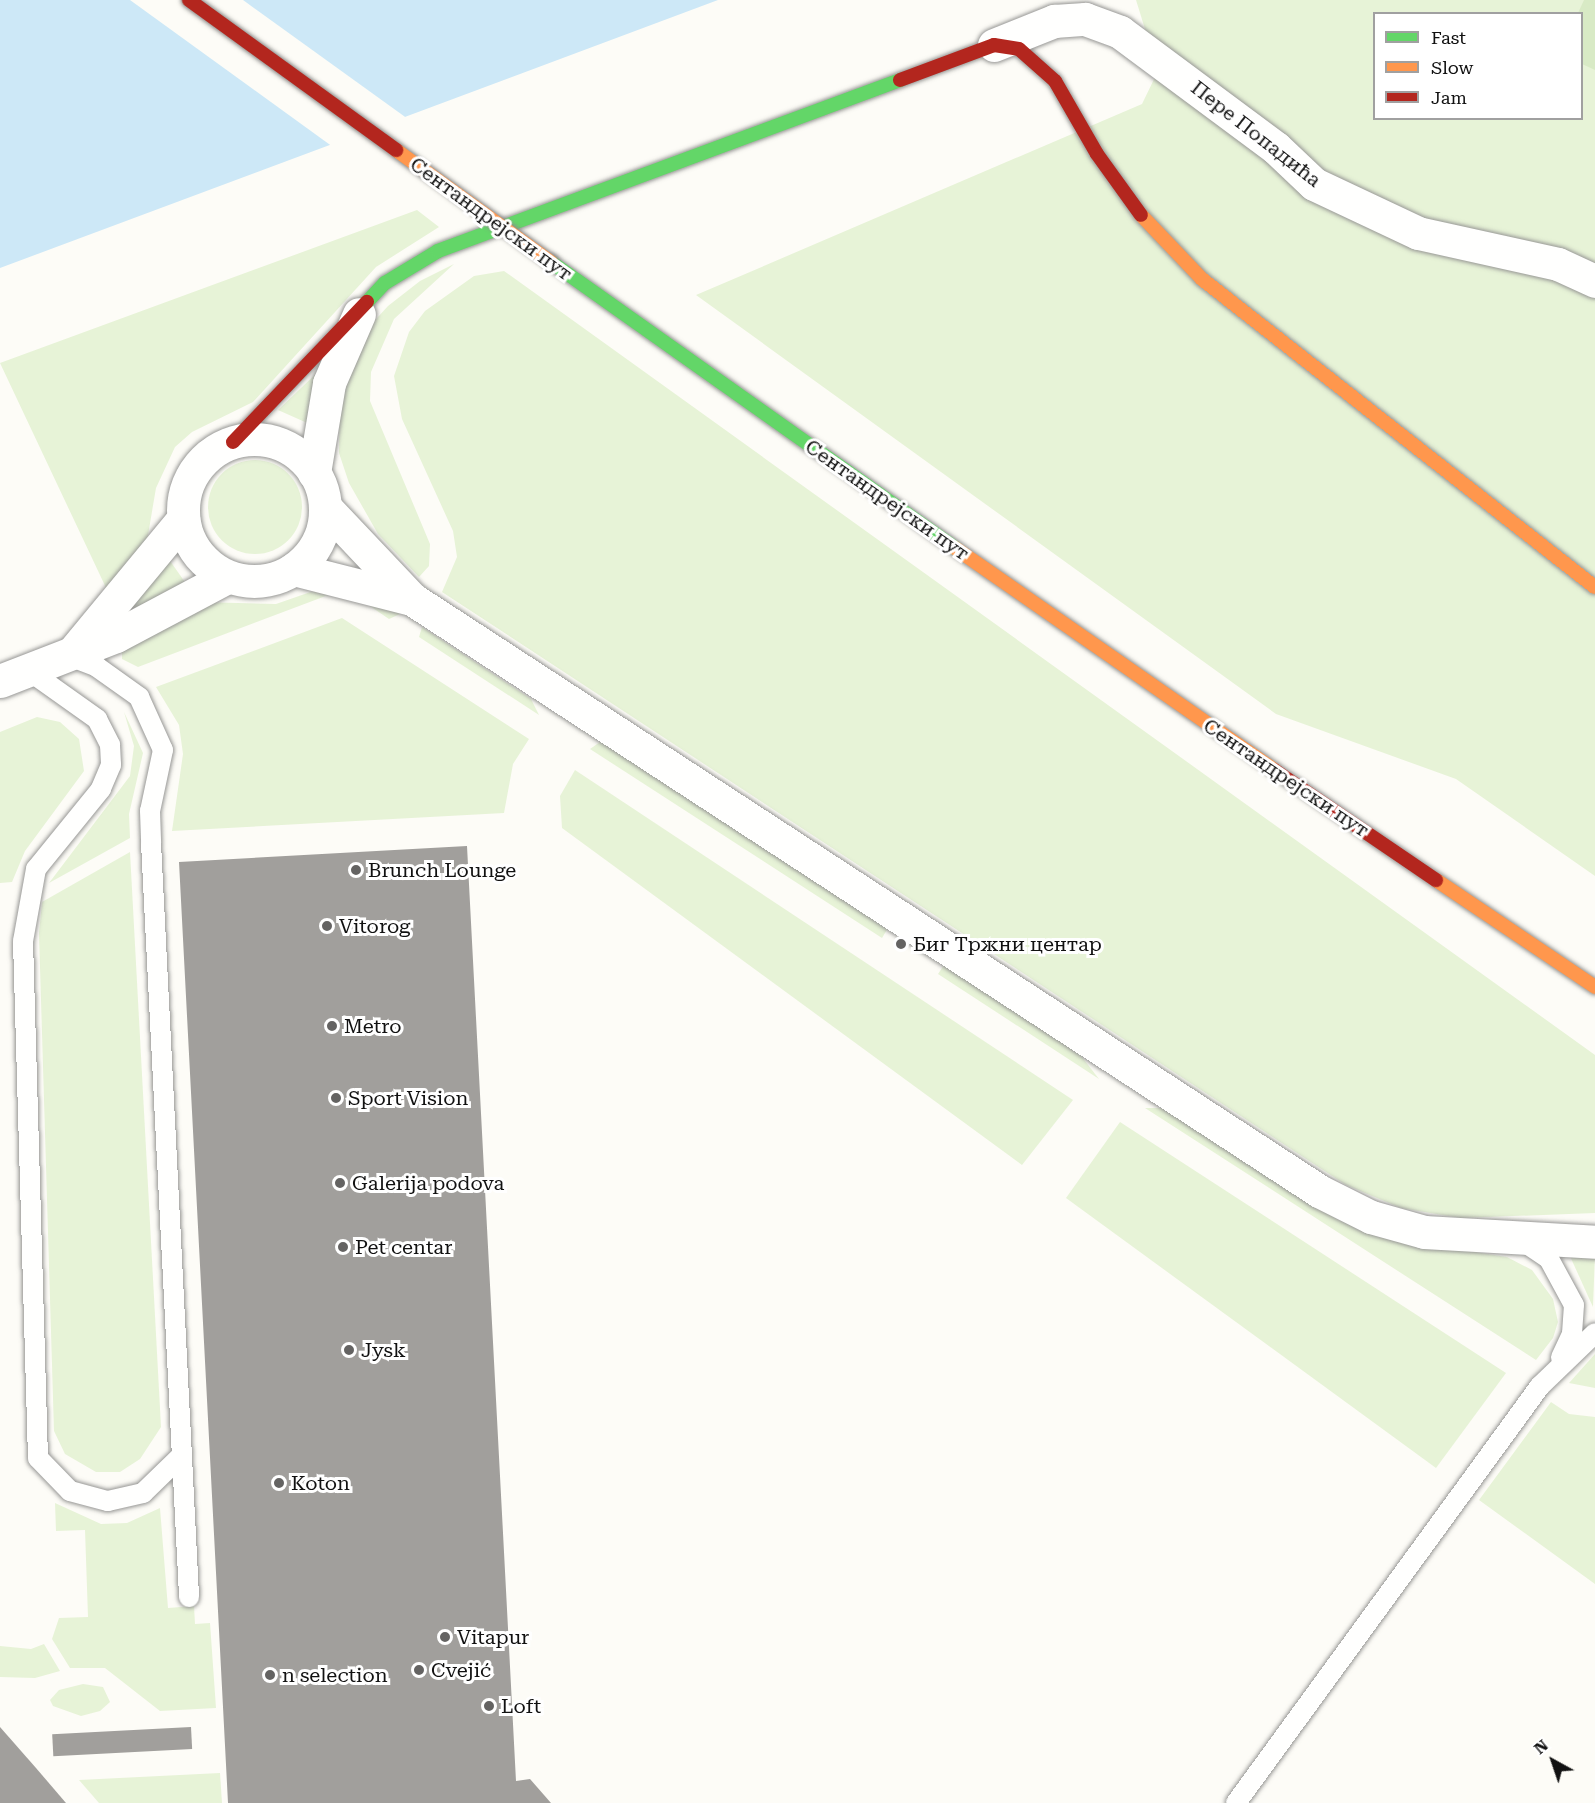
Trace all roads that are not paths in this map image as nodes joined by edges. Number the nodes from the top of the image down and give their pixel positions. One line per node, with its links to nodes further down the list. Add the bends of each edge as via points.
1 (189, 0): 15 (main road, Сентандрејски пут, bridge, via 550,262 1147,685)
2 (994, 45): 3 (street, Пере Попадића, via 1054,21 1085,19 1120,32 1276,148 1314,184 1418,233 1548,262); 4 (main road, via 438,251 385,283); 11 (main road, via 1019,48 1055,81 1097,154 1138,211 1202,279)
3 (1595, 281)
4 (359, 314): 5 (main road); 6 (street, via 329,383)
5 (233, 442): 6 (street, via 252,439 287,447); 8 (street, via 200,464 183,499)
6 (314, 472): 7 (street)
7 (325, 507): 9 (street, via 318,542); 12 (street)
8 (183, 519): 10 (street, via 197,554); 13 (street)
9 (294, 569): 10 (street, via 262,581); 12 (street)
10 (227, 577): 13 (street)
11 (1595, 586)
12 (412, 599): 17 (street, via 1319,1191 1371,1217 1424,1232)
13 (69, 656): 14 (street); 20 (lane, via 97,667 139,697 163,750 150,822)
14 (14, 676): 20 (lane, via 97,719 110,745 111,765 100,789 36,869 22,941 38,1458 70,1491 108,1501 143,1493 160,1482)
15 (1593, 985)
16 (1585, 1236): 17 (street)
17 (1519, 1239): 19 (lane, via 1549,1259 1574,1305 1572,1334)
18 (1595, 1333): 19 (lane)
19 (1557, 1366): 22 (lane)
20 (182, 1455): 21 (lane)
21 (189, 1597)
22 (1236, 1803)

